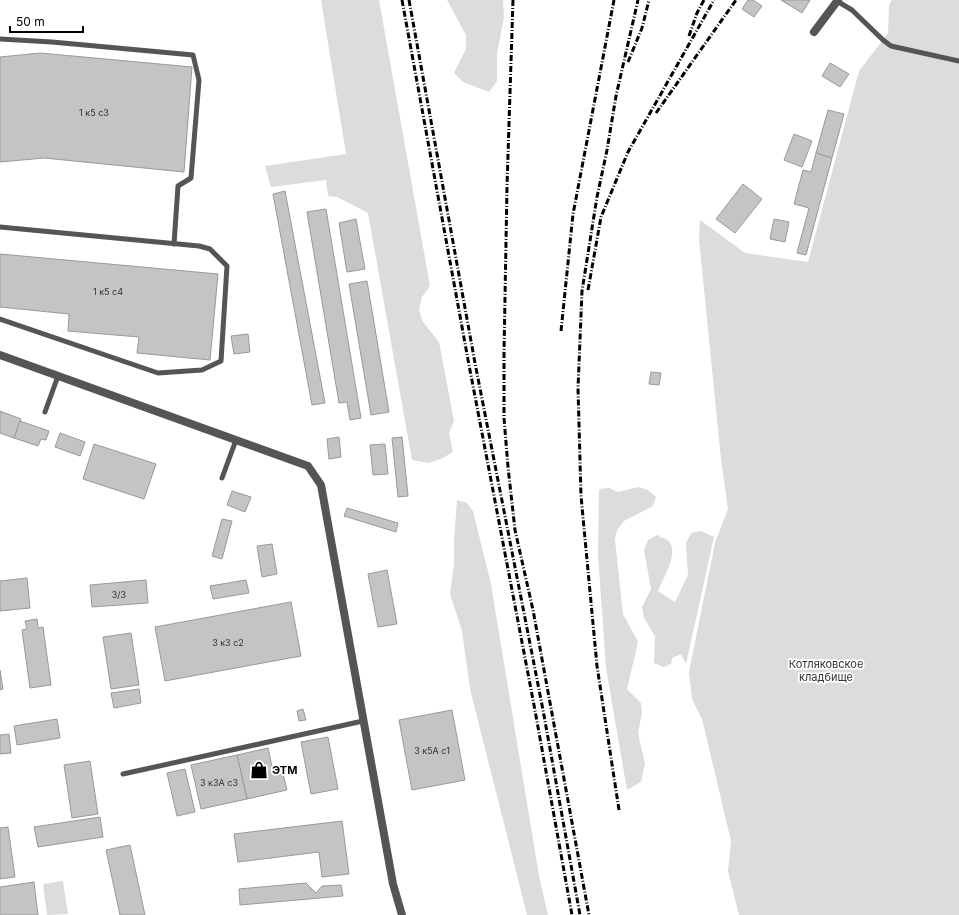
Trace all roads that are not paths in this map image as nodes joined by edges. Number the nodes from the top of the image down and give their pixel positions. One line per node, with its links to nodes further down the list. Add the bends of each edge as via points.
1 (837, 0): 2 (street); 4 (lane, via 852,10 891,46)
2 (814, 32)
3 (0, 39): 6 (lane, via 193,55 199,80 191,178 178,186)
4 (959, 61)
5 (0, 227): 6 (lane)
6 (174, 244): 7 (lane, via 210,249 227,266 221,361 202,370 158,373)
7 (0, 319)
8 (0, 355): 9 (street)
9 (58, 376): 10 (lane); 11 (street)
10 (45, 412)
11 (236, 440): 12 (lane); 13 (street, via 308,466 321,485)
12 (222, 478)
13 (363, 721): 14 (lane); 15 (street, via 393,884)
14 (122, 774)
15 (402, 915)

